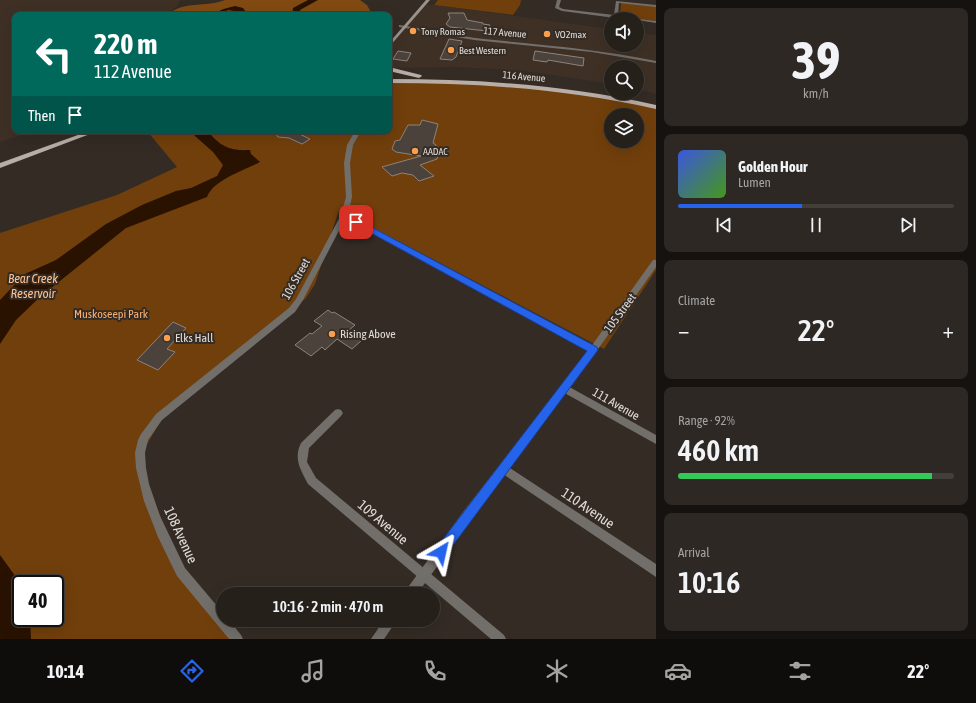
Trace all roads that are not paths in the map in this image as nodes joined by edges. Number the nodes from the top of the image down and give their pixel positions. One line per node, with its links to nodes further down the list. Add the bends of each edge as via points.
1 (427, 0): 8 (main road)
2 (559, 0): 5 (street, via 559,9)
3 (656, 6): 4 (street, via 617,2)
4 (616, 12)
5 (604, 15)
6 (644, 21): 7 (street)
7 (656, 22)
8 (403, 26): 9 (main road); 10 (main road); 11 (street, 117 Avenue, via 482,40 566,47)
9 (392, 36)
10 (392, 42)
11 (656, 62)
12 (392, 70): 14 (main road)
13 (392, 76): 14 (main road, 116 Avenue)
14 (421, 76): 16 (main road, 116 Avenue, via 554,83)
15 (392, 81): 19 (main road, 116 Avenue, via 530,86 596,94)
16 (604, 91)
17 (644, 99): 18 (main road)
18 (656, 101)
19 (656, 106)
20 (70, 134): 23 (main road)
21 (87, 134): 24 (main road)
22 (356, 134): 25 (street, 106 Street, via 350,144 347,163 349,197)
23 (0, 159)
24 (0, 166)
25 (344, 216): 27 (street); 30 (street, 106 Street, via 292,310 159,417)
26 (656, 262): 27 (street, 105 Street)
27 (593, 350): 28 (street, 105 Street)
28 (564, 388): 31 (street, 111 Avenue); 32 (street, 105 Street)
29 (338, 413): 34 (street, 109 Avenue, via 304,446 302,462 312,481)
30 (150, 428): 37 (street, 108 Avenue, via 140,452 140,469 158,522 181,572)
31 (656, 440)
32 (504, 469): 33 (street, 110 Avenue); 34 (street, 105 Street)
33 (656, 570)
34 (424, 576): 35 (street, 105 Street); 39 (street, 109 Avenue)
35 (415, 587)
36 (386, 627): 38 (street)
37 (237, 639)
38 (377, 639)
39 (500, 639)

